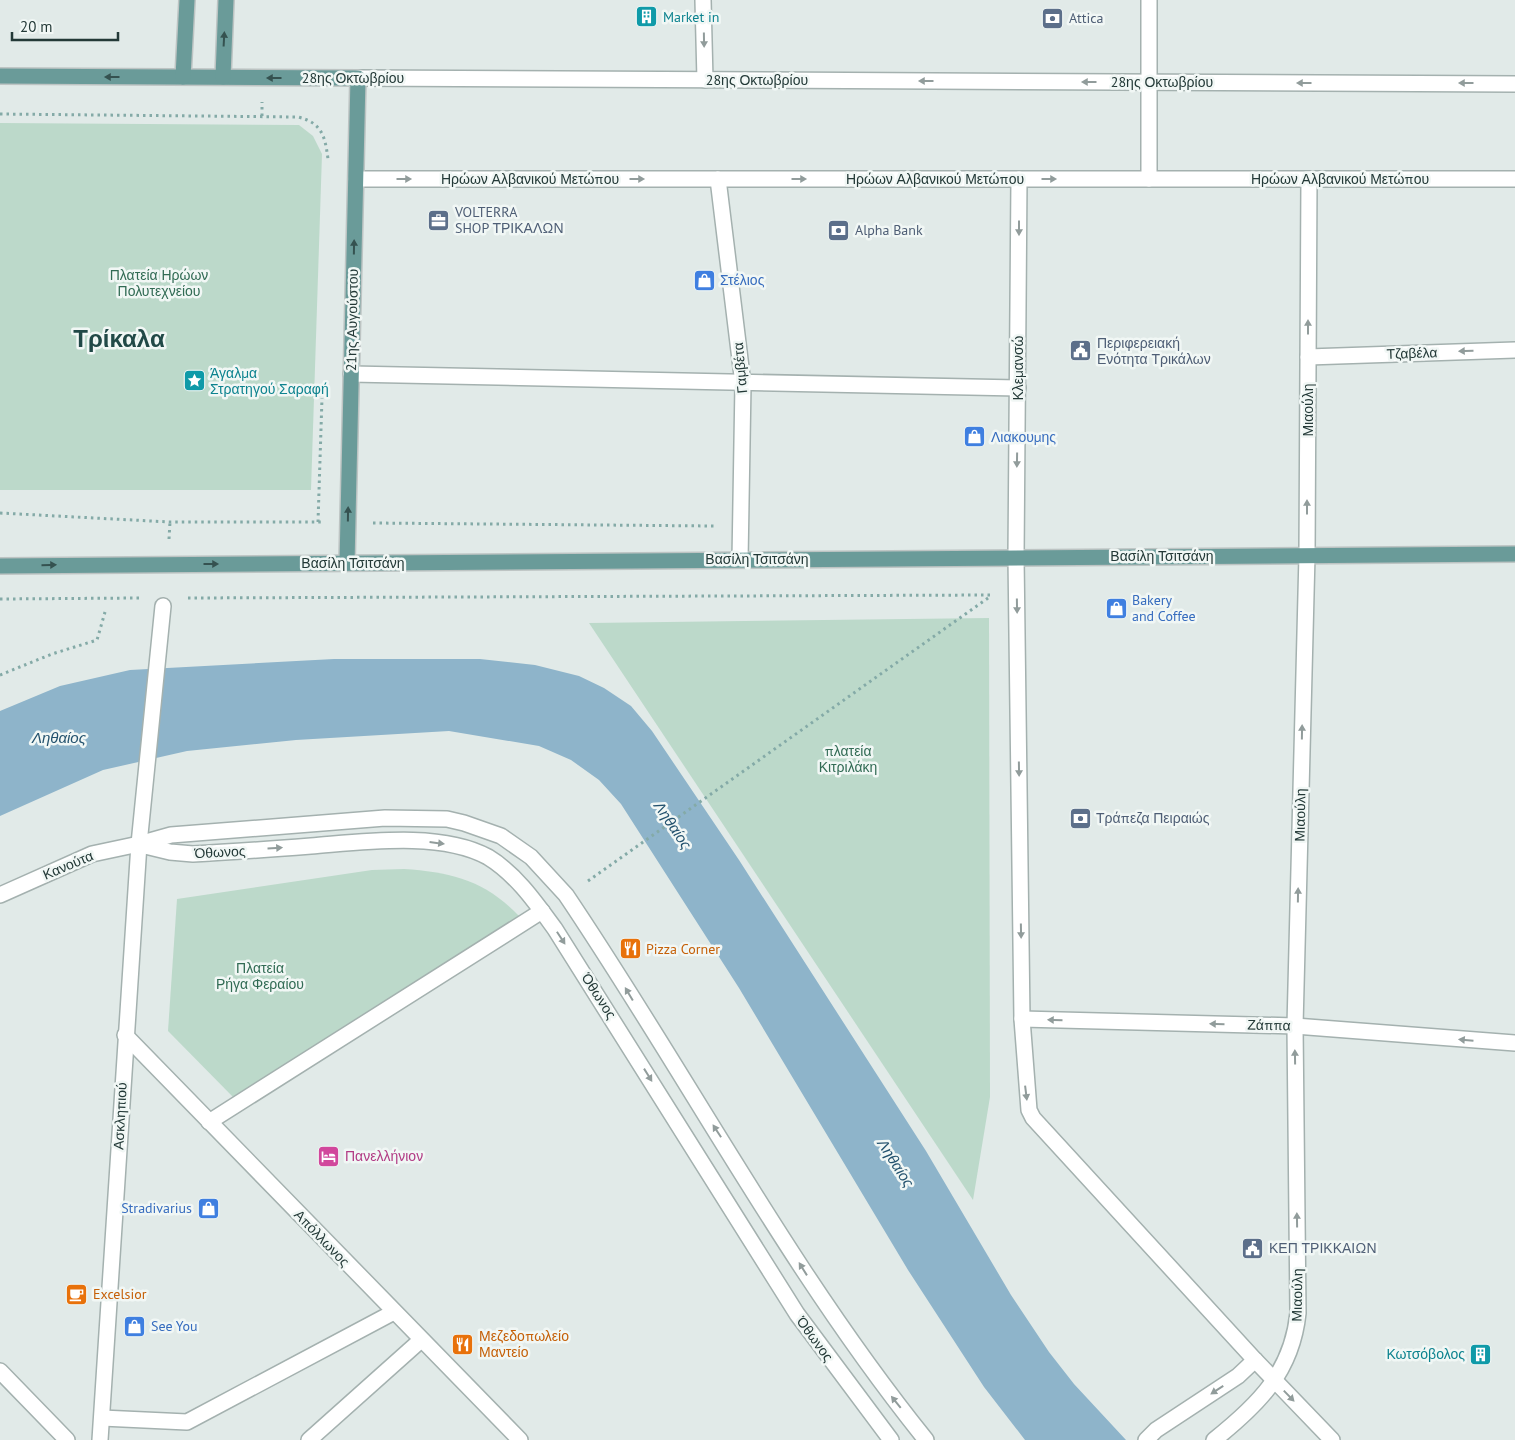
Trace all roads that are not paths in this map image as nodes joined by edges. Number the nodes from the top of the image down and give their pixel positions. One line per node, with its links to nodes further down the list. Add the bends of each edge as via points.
1 (187, 0): 6 (main road)
2 (226, 0): 7 (main road, one-way to 2)
3 (703, 0): 9 (street, one-way to 9)
4 (1149, 0): 10 (street)
5 (0, 76): 6 (main road, 28ης Οκτωβρίου, one-way to 5)
6 (183, 77): 7 (main road, 28ης Οκτωβρίου)
7 (223, 77): 8 (main road, 28ης Οκτωβρίου, one-way to 7)
8 (358, 78): 9 (street, 28ης Οκτωβρίου); 13 (main road, 21ης Αυγούστου)
9 (705, 80): 10 (street, 28ης Οκτωβρίου, one-way to 9)
10 (1149, 82): 11 (street, 28ης Οκτωβρίου, one-way to 10); 15 (street)
11 (1515, 84)
12 (718, 178): 13 (street, Ηρώων Αλβανικού Μετώπου, one-way to 12); 14 (street, Ηρώων Αλβανικού Μετώπου, one-way to 14); 21 (street, Γαμβέτα)
13 (356, 179): 20 (main road, 21ης Αυγούστου, one-way to 13)
14 (1019, 179): 15 (street, Ηρώων Αλβανικού Μετώπου, one-way to 15); 22 (street, Κλεμανσώ, one-way to 22)
15 (1149, 179): 16 (street, Ηρώων Αλβανικού Μετώπου)
16 (1309, 179): 17 (street, Ηρώων Αλβανικού Μετώπου); 19 (street, Μιαούλη, one-way to 16)
17 (1515, 179)
18 (1515, 350): 19 (street, Τζαβέλα, one-way to 19)
19 (1308, 356): 24 (street, Μιαούλη, one-way to 19)
20 (351, 374): 21 (street); 27 (main road, 21ης Αυγούστου, one-way to 20)
21 (743, 384): 22 (street); 26 (street, Γαμβέτα)
22 (1018, 388): 25 (street, Κλεμανσώ, one-way to 25)
23 (1515, 554): 24 (main road, Βασίλη Τσιτσάνη)
24 (1306, 555): 25 (main road, Βασίλη Τσιτσάνη); 34 (street, Μιαούλη, one-way to 24)
25 (1016, 557): 26 (main road, Βασίλη Τσιτσάνη); 33 (street, Κλεμανσώ, one-way to 33)
26 (740, 560): 27 (main road, Βασίλη Τσιτσάνη)
27 (347, 563): 28 (main road, Βασίλη Τσιτσάνη, one-way to 27)
28 (0, 566)
29 (163, 606): 30 (street, Ασκληπιού)
30 (140, 844): 31 (street, Κανούτα, via 92,854); 32 (street, Όθωνος, one-way to 32, via 193,854 370,842 408,841 451,846 476,852 498,865 520,884); 35 (street, Ασκληπιού); 50 (street, Κανούτα, one-way to 30, via 837,1321 566,895 515,844 447,819 384,818 206,831 170,835)
31 (0, 895)
32 (542, 911): 37 (street); 49 (street, Όθωνος, one-way to 49, via 615,1021 797,1314)
33 (1022, 1019): 34 (street, Ζάππα, one-way to 33); 40 (street, Κλεμανσώ, one-way to 40, via 1026,1095 1032,1118)
34 (1295, 1026): 36 (street, Ζάππα, one-way to 34); 42 (street, Μιαούλη, one-way to 34, via 1291,1352 1298,1314)
35 (125, 1036): 37 (street, Απόλλωνος); 43 (street, Ασκληπιού)
36 (1515, 1044)
37 (209, 1122): 38 (street, Απόλλωνος)
38 (394, 1312): 39 (street, Απόλλωνος); 43 (street, via 187,1422)
39 (421, 1340): 47 (street); 48 (street, Απόλλωνος)
40 (1255, 1360): 42 (street, Κλεμανσώ); 44 (street, one-way to 44, via 1238,1376)
41 (0, 1371): 45 (street)
42 (1274, 1380): 51 (street, Μιαούλη, via 1260,1399); 52 (street, Κλεμανσώ, one-way to 52)
43 (102, 1418): 46 (street, Ασκληπιού)
44 (1151, 1435)
45 (67, 1440)
46 (100, 1440)
47 (309, 1440)
48 (520, 1440)
49 (891, 1440)
50 (926, 1440)
51 (1214, 1440)
52 (1332, 1440)

